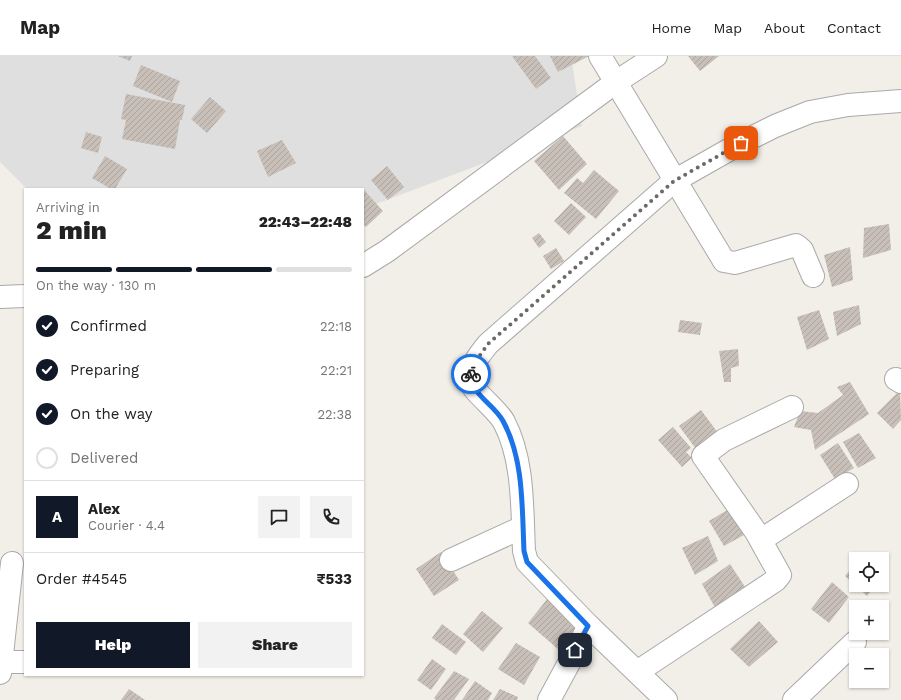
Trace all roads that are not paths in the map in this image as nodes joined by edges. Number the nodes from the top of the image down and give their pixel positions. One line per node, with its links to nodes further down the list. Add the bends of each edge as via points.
1 (600, 56): 3 (street)
2 (656, 56): 3 (street)
3 (616, 82): 5 (street); 6 (street)
4 (901, 101): 5 (street, via 848,105 810,112 741,143)
5 (674, 181): 7 (street, via 724,261 734,263 796,245 802,250); 12 (street, via 488,344 473,365 473,387 500,414 512,440 519,476)
6 (364, 265)
7 (813, 276)
8 (24, 296): 9 (street)
9 (0, 297)
10 (792, 407): 13 (street, via 724,440 703,456)
11 (847, 484): 13 (street)
12 (523, 527): 14 (street); 16 (street, via 527,562)
13 (761, 540): 20 (street, via 780,572 776,580)
14 (451, 560)
15 (12, 562): 19 (street)
16 (588, 626): 20 (street); 21 (street)
17 (855, 642): 23 (street)
18 (24, 662): 19 (street)
19 (1, 668)
20 (637, 672): 22 (street)
21 (549, 700)
22 (666, 700)
23 (794, 700)

